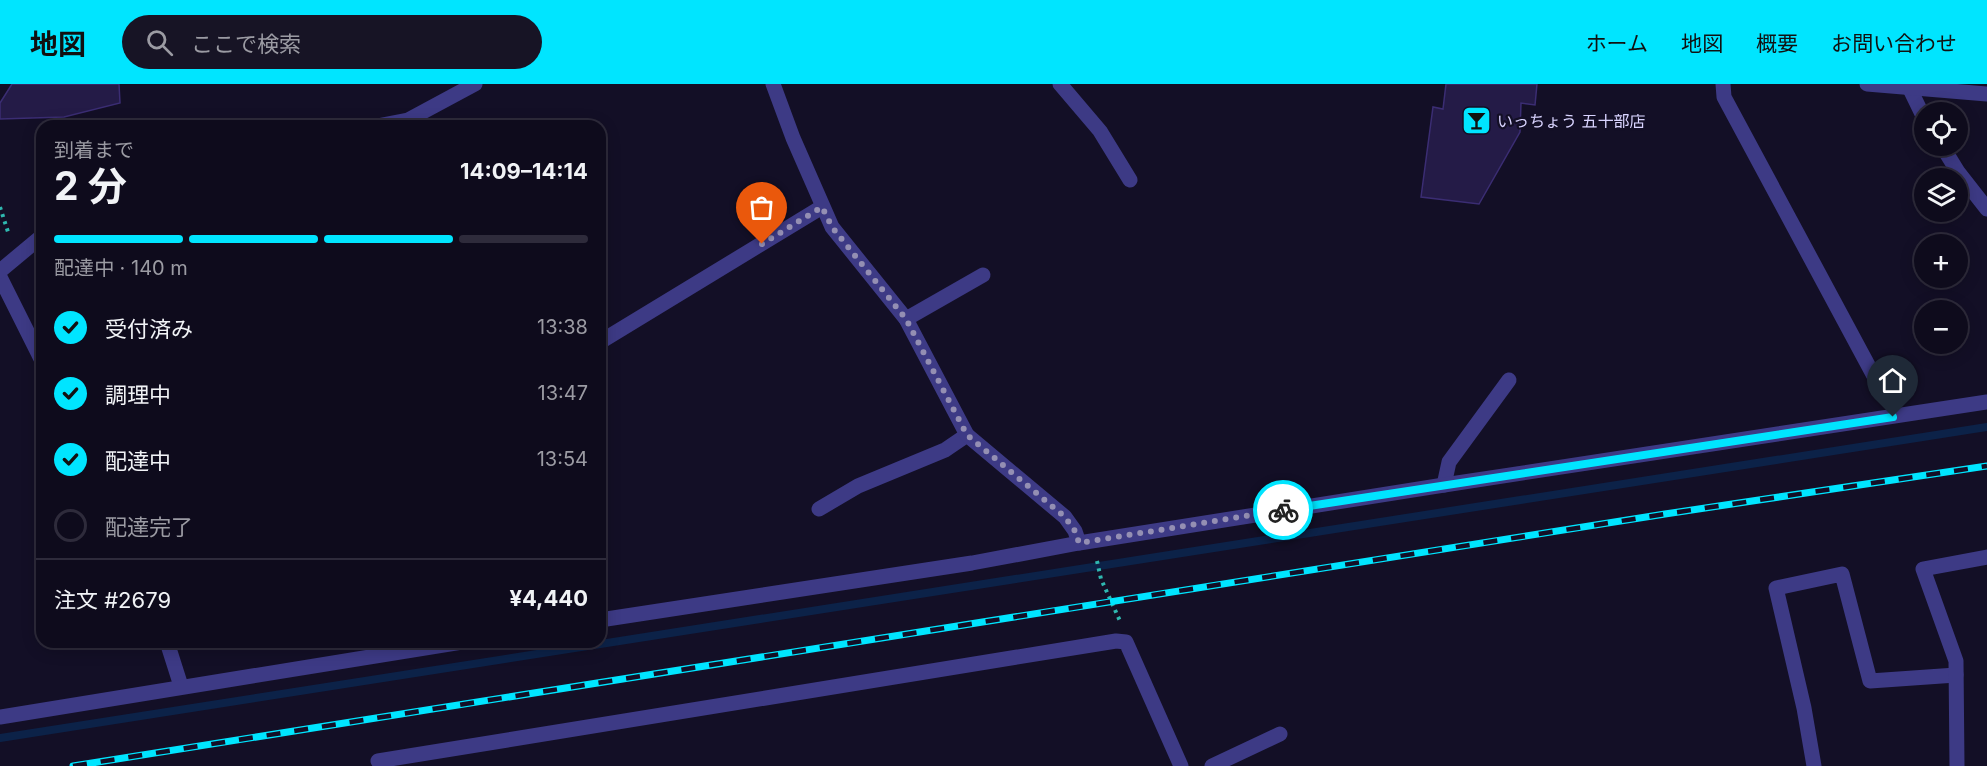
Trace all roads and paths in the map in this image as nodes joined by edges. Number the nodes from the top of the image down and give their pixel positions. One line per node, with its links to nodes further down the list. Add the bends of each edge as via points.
1 (475, 84): 9 (street)
2 (773, 84): 13 (street)
3 (1060, 84): 11 (street, via 1101,131)
4 (1722, 84): 23 (street, via 1724,97)
5 (1867, 84): 6 (street)
6 (1909, 87): 7 (street); 8 (street)
7 (1987, 94)
8 (1916, 102)
9 (408, 120)
10 (1948, 156): 14 (street)
11 (1130, 180)
12 (0, 207): 16 (path)
13 (822, 207): 20 (street, via 832,227); 21 (street)
14 (1987, 209)
15 (36, 240): 16 (street)
16 (18, 254): 17 (street)
17 (0, 271)
18 (983, 275): 20 (street)
19 (0, 277): 22 (street)
20 (906, 319): 26 (street)
21 (606, 338)
22 (36, 349)
23 (1875, 378)
24 (1509, 380): 27 (street, via 1449,462)
25 (1987, 402): 27 (street)
26 (967, 435): 28 (street, via 945,450 858,486); 29 (street, via 1065,517)
27 (1444, 485): 29 (street)
28 (819, 509)
29 (1079, 543): 32 (street)
30 (1987, 557): 36 (street, via 1923,569 1956,661)
31 (1101, 579): 33 (path)
32 (606, 619)
33 (1126, 642): 40 (street); 41 (street)
34 (169, 648): 37 (street)
35 (424, 648): 37 (street)
36 (1956, 675): 43 (street, via 1870,681 1842,574 1776,588); 44 (street)
37 (181, 686): 38 (street)
38 (0, 717)
39 (1280, 734): 42 (street)
40 (378, 761)
41 (1181, 766)
42 (1212, 766)
43 (1814, 766)
44 (1957, 766)

